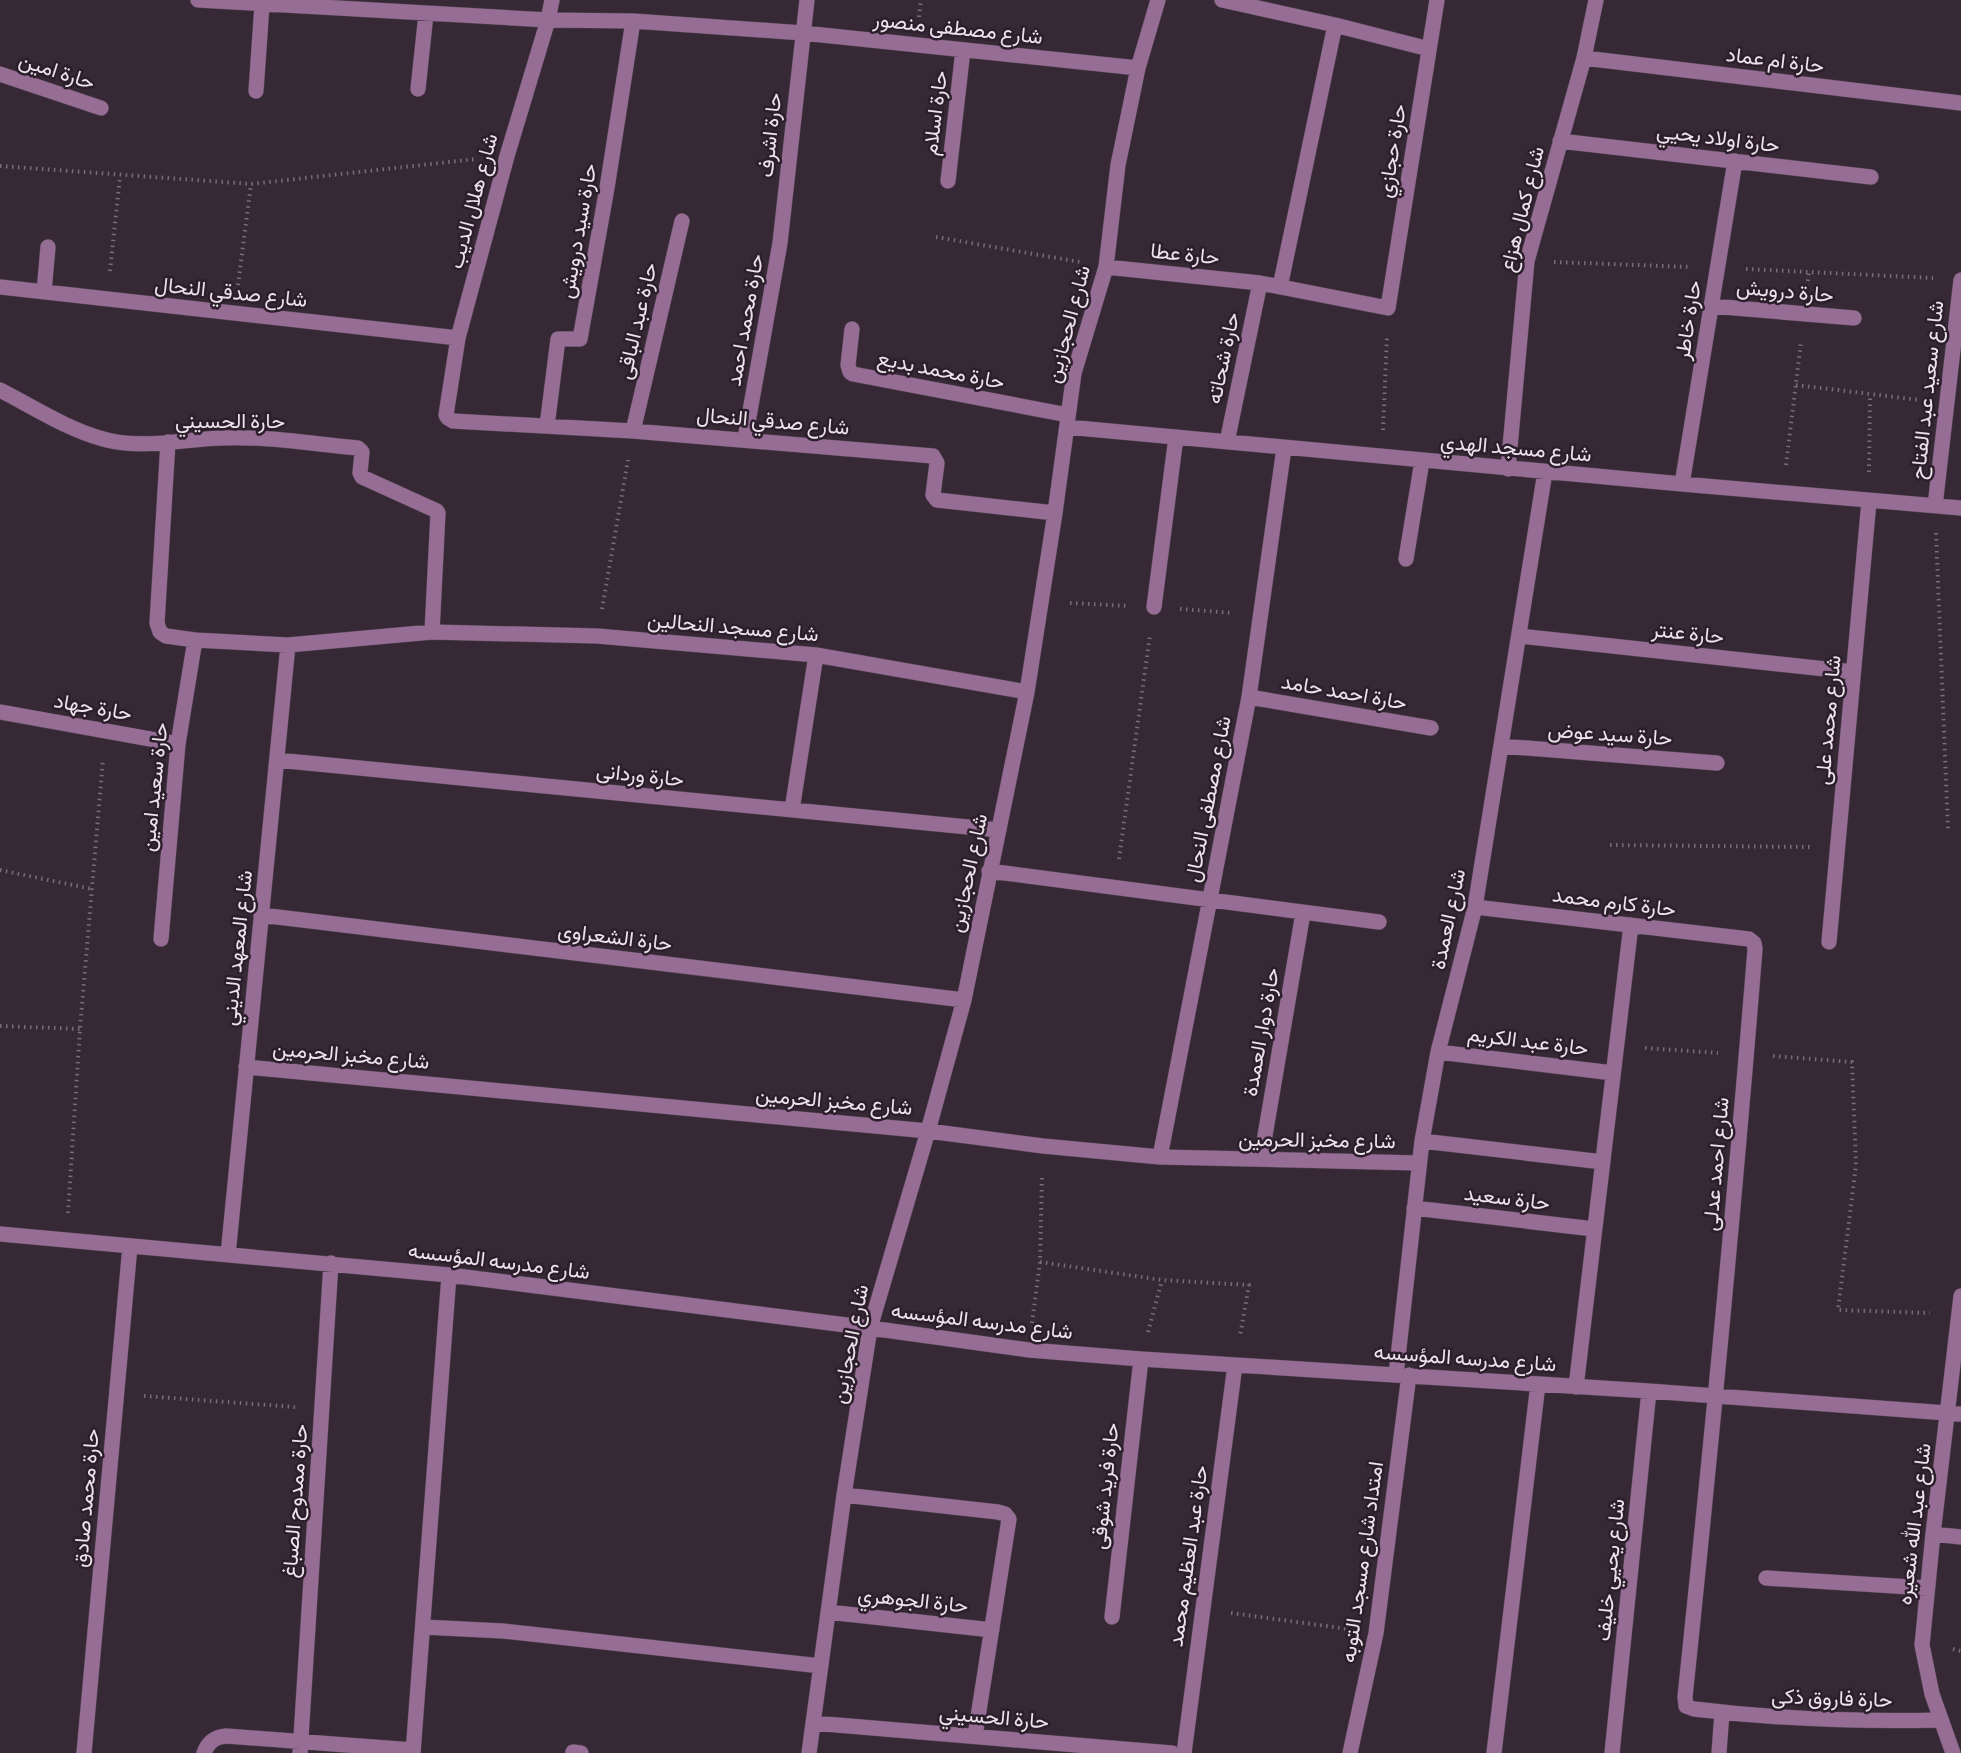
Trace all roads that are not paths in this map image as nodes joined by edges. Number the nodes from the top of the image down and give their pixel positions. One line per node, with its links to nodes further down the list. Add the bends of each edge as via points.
1 (198, 0): 8 (street, شارع مصطفى منصور)
2 (552, 0): 12 (street, شارع هلال الديب)
3 (807, 0): 15 (street, حارة اشرف)
4 (1158, 0): 19 (street, شارع الحجازين)
5 (1222, 0): 14 (street)
6 (1437, 0): 16 (street, حارة حجازي)
7 (1596, 0): 18 (street, شارع كمال هزاع)
8 (235, 1): 10 (street, شارع مصطفى منصور)
9 (330, 4): 10 (street, شارع مصطفى منصور); 11 (street, شارع مصطفى منصور)
10 (262, 5): 22 (street)
11 (436, 9): 12 (street, شارع مصطفى منصور); 21 (street)
12 (548, 20): 13 (street, شارع مصطفى منصور); 42 (street, شارع هلال الديب)
13 (633, 21): 15 (street, شارع مصطفى منصور); 46 (street, حارة سيد درويش, via 580,339 557,341)
14 (1335, 25): 16 (street); 35 (street)
15 (803, 33): 17 (street, شارع مصطفى منصور); 30 (street, حارة اشرف)
16 (1430, 49): 39 (street, حارة حجازي)
17 (963, 50): 19 (street, شارع مصطفى منصور); 28 (street, حارة اسلام)
18 (1584, 58): 23 (street, حارة ام عماد); 25 (street, شارع كمال هزاع)
19 (1138, 68): 32 (street, شارع الحجازين, via 1116,173)
20 (0, 74): 24 (street, حارة امين)
21 (418, 89)
22 (256, 91)
23 (1961, 103)
24 (101, 108)
25 (1560, 141): 26 (street, حارة اولاد يحيي); 54 (street, شارع كمال هزاع, via 1527,261)
26 (1735, 161): 27 (street, حارة اولاد يحيي); 38 (street, حارة خاطر)
27 (1871, 177)
28 (948, 181)
29 (682, 221): 47 (street, حارة عبد الباقى)
30 (780, 243): 49 (street, حارة محمد احمد)
31 (48, 247): 37 (street)
32 (1106, 267): 34 (street, حارة عطا); 45 (street, شارع الحجازين, via 1074,373)
33 (1961, 280): 58 (street, شارع سعيد عبد الفتاح)
34 (1260, 283): 35 (street, حارة عطا); 51 (street, حارة شحاته)
35 (1280, 287): 39 (street, حارة عطا)
36 (0, 288): 37 (street, شارع صدقي النحال)
37 (44, 292): 42 (street, شارع صدقي النحال)
38 (1711, 306): 40 (street, حارة درويش); 56 (street, حارة خاطر)
39 (1388, 308)
40 (1854, 318)
41 (852, 329): 45 (street, حارة محمد بديع, via 848,365 853,374)
42 (458, 338): 44 (street, شارع هلال الديب)
43 (0, 390): 50 (street, حارة الحسيني, via 104,439 136,444)
44 (446, 415): 46 (street, شارع صدقي النحال, via 453,421)
45 (1067, 421): 48 (street, شارع مسجد الهدي); 60 (street, شارع الحجازين)
46 (547, 426): 47 (street, شارع صدقي النحال)
47 (633, 431): 49 (street, شارع صدقي النحال)
48 (1176, 437): 51 (street, شارع مسجد الهدي); 62 (street)
49 (745, 439): 60 (street, شارع صدقي النحال, via 933,456 938,463 933,495 937,500)
50 (168, 442): 63 (street, حارة الحسيني, via 253,438 358,448 362,452 362,477 437,511); 65 (street, شارع مسجد النحالين, via 157,623 166,636)
51 (1227, 442): 52 (street, شارع مسجد الهدي)
52 (1284, 448): 53 (street, شارع مسجد الهدي); 70 (street, شارع مصطفى النحال)
53 (1422, 461): 54 (street, شارع مسجد الهدي); 61 (street)
54 (1508, 469): 55 (street, شارع مسجد الهدي)
55 (1545, 472): 56 (street, شارع مسجد الهدي); 64 (street, شارع العمدة)
56 (1682, 484): 57 (street, شارع مسجد الهدي)
57 (1869, 501): 58 (street, شارع مسجد الهدي); 68 (street, شارع محمد على)
58 (1935, 506): 59 (street, شارع مسجد الهدي)
59 (1961, 508)
60 (1055, 513): 69 (street, شارع الحجازين)
61 (1406, 559)
62 (1154, 607)
63 (432, 632): 66 (street, شارع مسجد النحالين); 67 (street, شارع مسجد النحالين, via 597,636)
64 (1519, 636): 68 (street, حارة عنتر); 74 (street, شارع العمدة)
65 (195, 640): 66 (street, شارع مسجد النحالين); 73 (street, حارة سعيد امين)
66 (288, 645): 75 (street, شارع المعهد الديني)
67 (816, 655): 69 (street, شارع مسجد النحالين); 77 (street)
68 (1853, 672): 88 (street, شارع محمد على)
69 (1027, 692): 78 (street, شارع الحجازين)
70 (1249, 697): 72 (street, حارة احمد حامد); 80 (street, شارع مصطفى النحال)
71 (0, 712): 73 (street, حارة جهاد)
72 (1431, 728)
73 (178, 744): 86 (street, حارة سعيد امين)
74 (1501, 747): 76 (street, حارة سيد عوض); 81 (street, شارع العمدة)
75 (277, 760): 77 (street, حارة وردانى); 83 (street, شارع المعهد الديني)
76 (1717, 763)
77 (792, 810): 78 (street, حارة وردانى)
78 (999, 830): 79 (street, شارع الحجازين)
79 (989, 871): 80 (street); 89 (street, شارع الحجازين)
80 (1209, 900): 82 (street); 95 (street, شارع مصطفى النحال)
81 (1474, 907): 85 (street, حارة كارم محمد); 90 (street, شارع العمدة)
82 (1303, 913): 84 (street); 96 (street, حارة دوار العمدة)
83 (261, 915): 89 (street, حارة الشعراوى); 91 (street, شارع المعهد الديني)
84 (1379, 922)
85 (1631, 925): 87 (street, حارة كارم محمد); 92 (street)
86 (161, 939)
87 (1749, 939): 114 (street, شارع احمد عدلى, via 1755,949)
88 (1829, 942)
89 (964, 1000): 93 (street, شارع الحجازين)
90 (1438, 1052): 92 (street, حارة عبد الكريم); 94 (street, شارع العمدة)
91 (246, 1067): 93 (street, شارع مخبز الحرمين); 103 (street, شارع المعهد الديني)
92 (1613, 1073): 97 (street)
93 (928, 1131): 95 (street, شارع مخبز الحرمين); 107 (street, شارع الحجازين)
94 (1422, 1142): 97 (street); 98 (street, شارع العمدة)
95 (1160, 1157): 96 (street, شارع مخبز الحرمين)
96 (1261, 1159): 98 (street, شارع مخبز الحرمين)
97 (1603, 1161): 100 (street)
98 (1419, 1163): 99 (street, شارع العمدة)
99 (1414, 1208): 100 (street, حارة سعيد); 110 (street, شارع العمدة)
100 (1594, 1229): 112 (street)
101 (0, 1234): 102 (street, شارع مدرسه المؤسسه)
102 (130, 1246): 103 (street, شارع مدرسه المؤسسه); 133 (street, حارة محمد صادق)
103 (228, 1255): 104 (street, شارع مدرسه المؤسسه)
104 (331, 1263): 105 (street, شارع مدرسه المؤسسه); 130 (street, حارة ممدوح الصباغ)
105 (449, 1275): 107 (street, شارع مدرسه المؤسسه); 123 (street)
106 (1961, 1296): 115 (street, شارع عبد الله شعيره)
107 (870, 1328): 108 (street, شارع مدرسه المؤسسه, via 1029,1350); 116 (street, شارع الحجازين)
108 (1140, 1359): 109 (street, شارع مدرسه المؤسسه); 122 (street, حارة فريد شوقى)
109 (1235, 1365): 110 (street, شارع مدرسه المؤسسه); 137 (street, حارة عبد العظيم محمد)
110 (1402, 1375): 111 (street, شارع مدرسه المؤسسه); 138 (street, امتداد شارع مسجد التوبه, via 1376,1633)
111 (1538, 1384): 112 (street, شارع مدرسه المؤسسه); 139 (street)
112 (1576, 1387): 113 (street, شارع مدرسه المؤسسه)
113 (1649, 1391): 114 (street, شارع مدرسه المؤسسه); 140 (street, شارع يحيي خليف)
114 (1716, 1396): 115 (street, شارع مدرسه المؤسسه); 126 (street, شارع احمد عدلى, via 1685,1697 1686,1706)
115 (1954, 1413): 117 (street, شارع عبد الله شعيره)
116 (844, 1495): 121 (street, شارع الحجازين); 124 (street, via 1005,1514 1009,1524)
117 (1933, 1534): 118 (street); 120 (street, شارع عبد الله شعيره)
118 (1961, 1537)
119 (1766, 1578): 120 (street)
120 (1927, 1588): 127 (street, شارع عبد الله شعيره, via 1922,1645)
121 (828, 1612): 124 (street, حارة الجوهري); 125 (street, شارع الحجازين)
122 (1112, 1617)
123 (423, 1627): 125 (street, via 503,1631); 131 (street)
124 (992, 1630): 129 (street)
125 (821, 1666): 128 (street, شارع الحجازين)
126 (1722, 1712): 127 (street, حارة فاروق ذكى, via 1832,1721); 141 (street)
127 (1941, 1720): 142 (street, شارع عبد الله شعيره)
128 (813, 1723): 129 (street, حارة الحسيني); 135 (street, شارع الحجازين)
129 (975, 1736): 132 (street, حارة الحسيني)
130 (300, 1747): 131 (street); 134 (street, via 226,1736 214,1739)
131 (413, 1752)
132 (1147, 1752): 136 (street, حارة الحسيني)
133 (84, 1753)
134 (204, 1753)
135 (809, 1753)
136 (1172, 1753)
137 (1184, 1753)
138 (1350, 1753)
139 (1494, 1753)
140 (1612, 1753)
141 (1719, 1753)
142 (1956, 1753)

